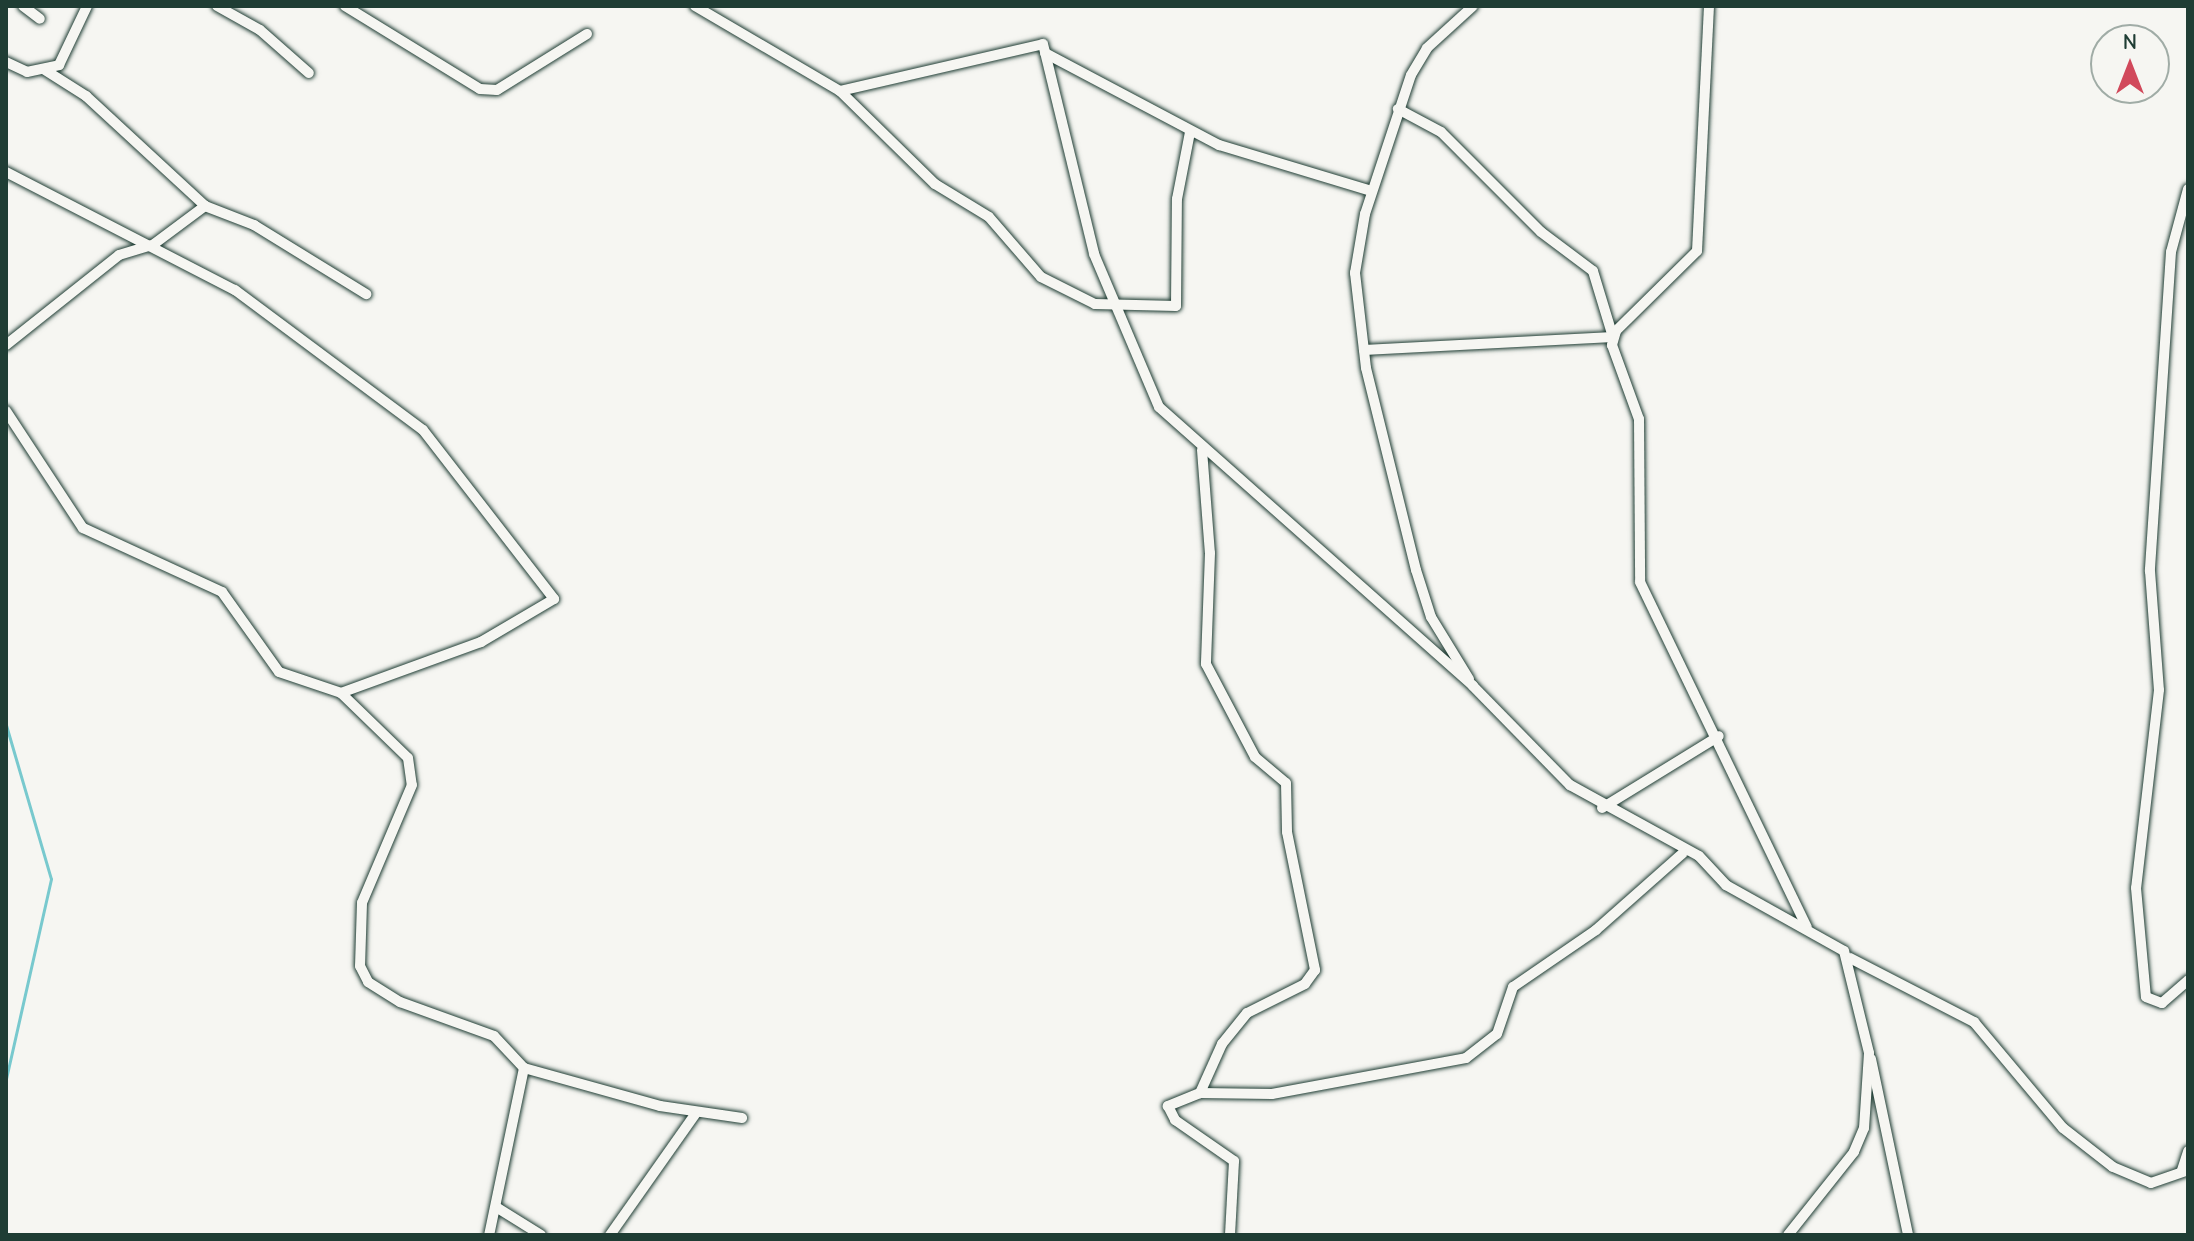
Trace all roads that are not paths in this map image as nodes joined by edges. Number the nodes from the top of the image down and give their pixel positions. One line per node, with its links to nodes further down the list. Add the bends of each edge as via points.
1 (23, 6): 8 (street)
2 (87, 6): 12 (street, via 69,54)
3 (217, 6): 13 (street, via 260,30)
4 (345, 6): 9 (street, via 480,89 497,90)
5 (695, 6): 14 (street)
6 (1473, 6): 15 (street, via 1422,54)
7 (1709, 6): 24 (street, via 1697,251)
8 (40, 19)
9 (587, 34)
10 (1045, 53): 14 (street, via 1043,44); 16 (street); 23 (street)
11 (6, 62): 12 (street, via 27,72)
12 (45, 70): 20 (street, via 86,96)
13 (309, 73)
14 (840, 91): 23 (street, via 935,184 989,217 1041,277 1089,303)
15 (1398, 109): 19 (street); 24 (street, via 1441,132 1541,232 1593,271)
16 (1190, 132): 19 (street); 23 (street, via 1177,199 1176,305)
17 (6, 172): 21 (street)
18 (2188, 189): 36 (street, via 2171,252 2150,571 2159,690 2136,888 2146,997 2162,1003)
19 (1371, 191): 26 (street, via 1355,273)
20 (205, 206): 21 (street); 22 (street, via 254,225)
21 (145, 245): 25 (street, via 119,255); 30 (street, via 235,290 423,430 554,599 494,636)
22 (366, 294)
23 (1113, 306): 28 (street, via 1155,401)
24 (1613, 337): 26 (street); 31 (street, via 1639,419 1640,582)
25 (6, 345)
26 (1364, 350): 29 (street, via 1426,602)
27 (6, 411): 30 (street, via 83,528 208,583 242,612 279,672)
28 (1202, 450): 29 (street); 39 (street, via 1210,553 1206,664 1255,757 1286,783 1287,832 1315,970 1305,984 1242,1018)
29 (1473, 686): 32 (street, via 1549,767)
30 (341, 693): 38 (street, via 401,749 413,780 362,903 363,978 400,1002 494,1036)
31 (1719, 736): 32 (street); 34 (street, via 1737,790)
32 (1602, 808): 33 (street)
33 (1683, 853): 34 (street, via 1699,856 1726,885); 39 (street, via 1572,949 1516,985 1497,1034 1466,1058 1272,1094)
34 (1807, 927): 35 (street)
35 (1850, 958): 37 (street); 43 (street, via 1974,1022 2063,1128 2113,1167 2151,1183)
36 (2188, 980)
37 (1869, 1053): 49 (street, via 1868,1108 1854,1152); 50 (street)
38 (524, 1068): 40 (street); 44 (street)
39 (1200, 1093): 48 (street, via 1171,1101 1168,1110 1234,1161)
40 (696, 1113): 41 (street); 47 (street)
41 (742, 1118)
42 (2188, 1151): 43 (street)
43 (2185, 1170)
44 (496, 1207): 45 (street); 46 (street)
45 (489, 1235)
46 (541, 1235)
47 (610, 1235)
48 (1230, 1235)
49 (1788, 1235)
50 (1908, 1235)

